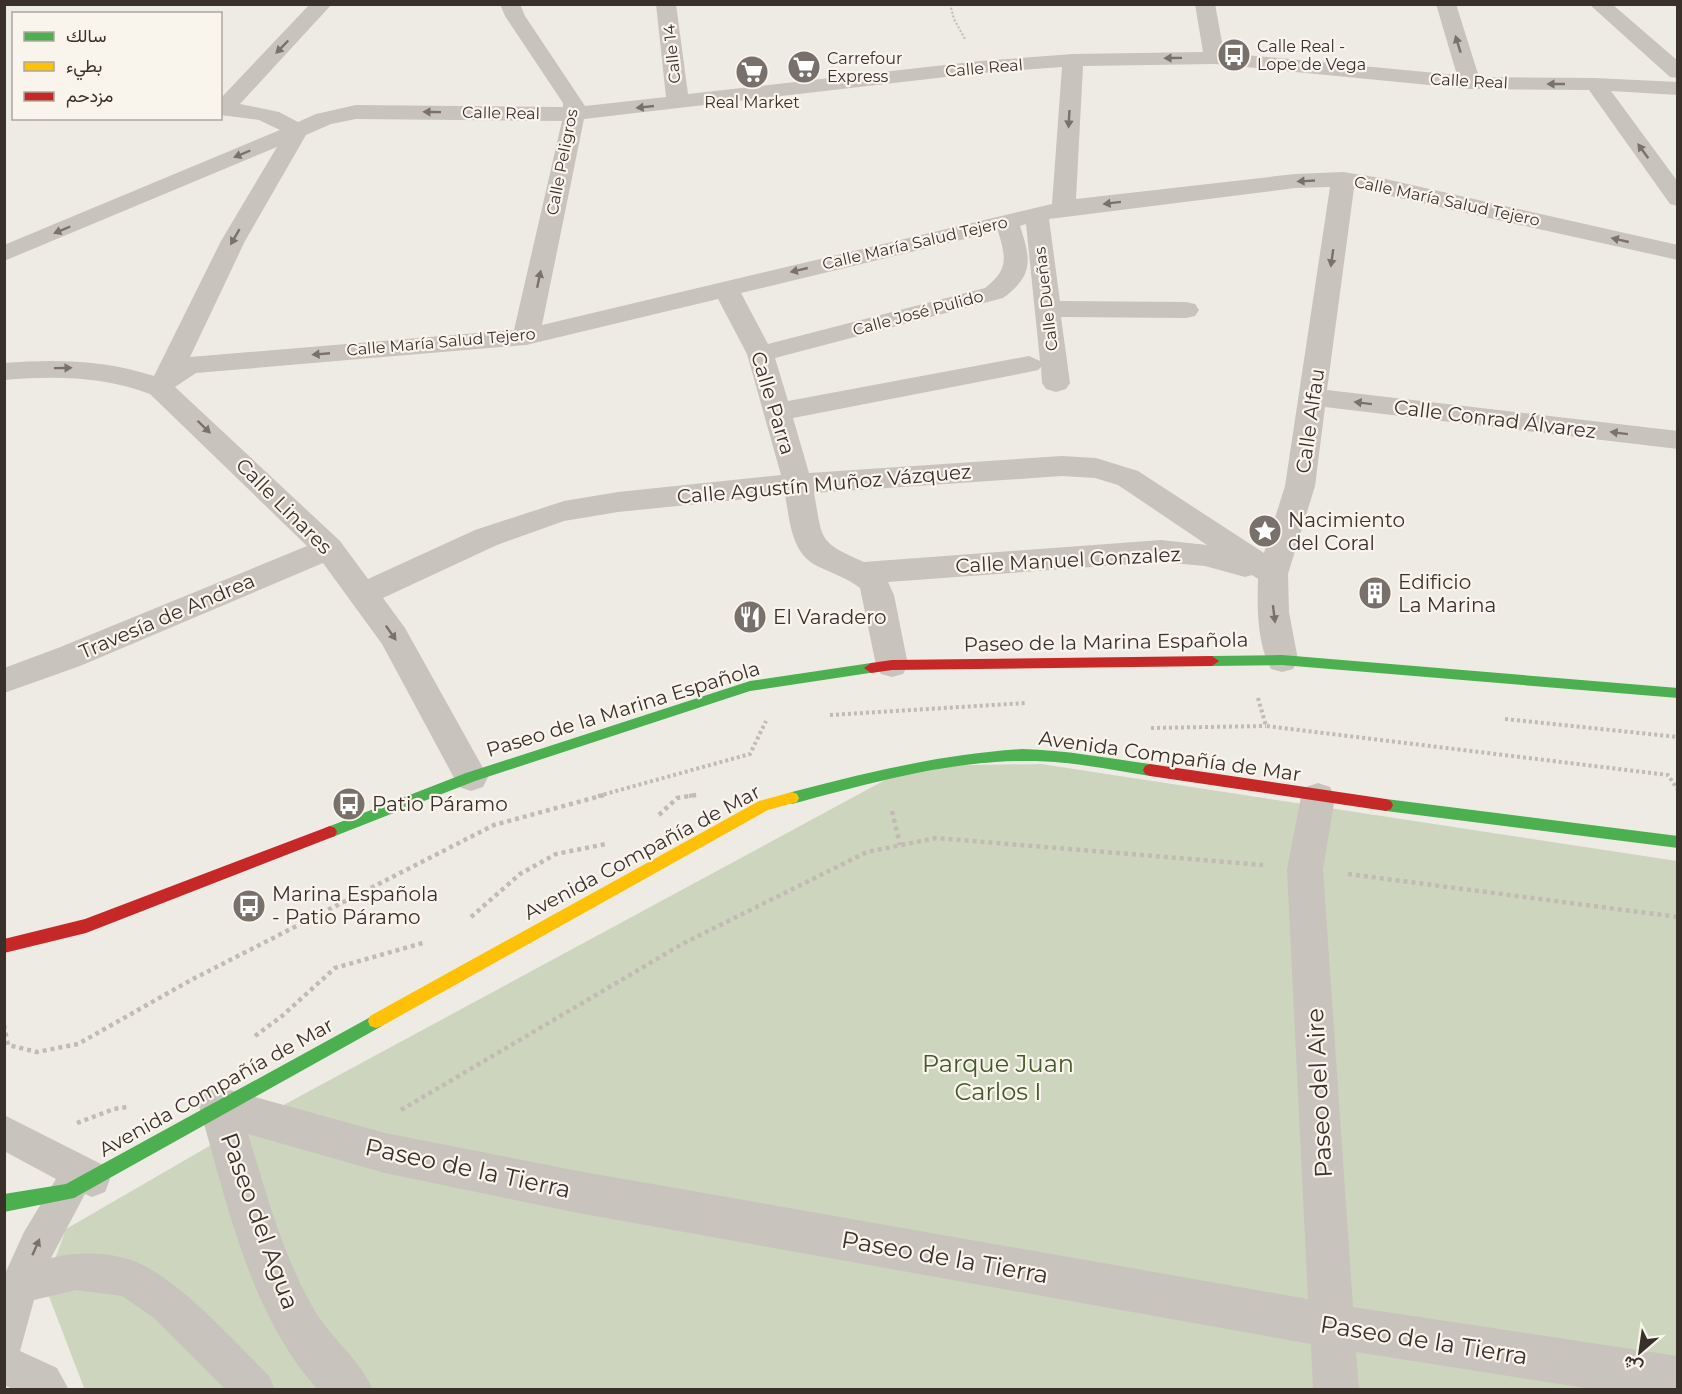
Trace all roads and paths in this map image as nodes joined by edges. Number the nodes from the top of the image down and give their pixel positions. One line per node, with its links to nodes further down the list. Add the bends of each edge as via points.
1 (322, 4): 14 (street, one-way to 14)
2 (510, 4): 15 (street, Calle Peligros, via 569,94)
3 (666, 4): 13 (street, Calle 14)
4 (1205, 4): 7 (street)
5 (1446, 4): 10 (street, one-way to 5)
6 (1599, 4): 9 (street)
7 (1215, 58): 8 (street, Calle Real, one-way to 8); 10 (street, Calle Real)
8 (1073, 60): 13 (street, Calle Real, via 980,67); 19 (street, one-way to 19)
9 (1677, 72)
10 (1470, 83): 11 (street, Calle Real, one-way to 10)
11 (1594, 84): 12 (street, Calle Real); 18 (street, one-way to 11)
12 (1677, 89)
13 (678, 104): 15 (street, Calle Real, one-way to 15)
14 (222, 108): 16 (street, via 277,118)
15 (574, 114): 16 (street, Calle Real, one-way to 16, via 356,112 324,119); 27 (street, Calle Peligros, one-way to 15)
16 (296, 132): 23 (street, Calle Real, one-way to 23); 31 (street, one-way to 31, via 233,241)
17 (1343, 179): 19 (street, Calle María Salud Tejero, one-way to 19); 22 (street, Calle María Salud Tejero, one-way to 17); 33 (street, Calle Alfau, one-way to 33)
18 (1677, 199)
19 (1064, 208): 20 (street, Calle María Salud Tejero)
20 (1036, 215): 21 (street, Calle María Salud Tejero); 25 (street, Calle Dueñas)
21 (1007, 220): 24 (street, Calle María Salud Tejero, one-way to 24); 28 (street, Calle José Pulido, via 1017,267 1008,284 994,293)
22 (1677, 253)
23 (4, 254)
24 (725, 288): 27 (street, Calle María Salud Tejero); 28 (street, Calle Parra)
25 (1047, 309): 26 (street); 32 (street, Calle Dueñas)
26 (1186, 310)
27 (526, 337): 31 (street, Calle María Salud Tejero, one-way to 31, via 206,363 177,371)
28 (760, 354): 34 (street, Calle Parra)
29 (1029, 364): 34 (street)
30 (4, 372): 31 (street, Calle Linares, one-way to 31, via 71,368)
31 (163, 383): 37 (street, Calle Linares, one-way to 37)
32 (1056, 384)
33 (1313, 398): 35 (street, Calle Conrad Álvarez, one-way to 33); 39 (street, Calle Alfau, via 1300,486)
34 (777, 412): 36 (street, Calle Parra)
35 (1677, 440)
36 (798, 483): 38 (street, Calle Parra, via 813,547 825,557); 39 (street, Calle Agustín Muñoz Vázquez, via 1062,466 1096,468 1128,478); 40 (street, Calle Agustín Muñoz Vázquez, via 565,511 507,528)
37 (329, 549): 40 (street, Calle Linares); 43 (street, Travesía de Andrea)
38 (861, 573): 39 (street, Calle Manuel Gonzalez, via 1161,551 1205,555); 42 (street, Calle Parra, via 873,582 878,595)
39 (1273, 574): 41 (street, Calle Alfau, one-way to 41, via 1272,612)
40 (363, 595): 45 (street, Calle Linares, one-way to 45, via 394,636)
41 (1282, 660): 42 (main road, Paseo de la Marina Española); 44 (main road, Paseo de la Marina Española)
42 (892, 664): 45 (main road, Paseo de la Marina Española, via 750,687)
43 (4, 681)
44 (1677, 693)
45 (471, 777): 50 (main road, Paseo de la Marina Española, via 87,926)
46 (1318, 797): 47 (main road, Avenida Compañía de Mar); 48 (street, Paseo del Aire); 52 (main road, Avenida Compañía de Mar, via 1106,763 1024,755 952,760 764,805)
47 (1677, 842)
48 (1305, 869): 49 (path); 55 (path, via 936,838 867,852 684,943); 59 (street, Paseo del Aire)
49 (1677, 917)
50 (4, 946)
51 (136, 1106): 53 (path, via 114,1108)
52 (219, 1106): 55 (street, Paseo de la Tierra); 56 (main road, Avenida Compañía de Mar); 65 (street, Paseo del Agua, via 265,1250 293,1317 337,1378)
53 (71, 1125)
54 (4, 1132): 56 (lane)
55 (347, 1142): 59 (street, Paseo de la Tierra, via 578,1192)
56 (80, 1185): 57 (main road, Avenida Compañía de Mar); 58 (lane, one-way to 56, via 41,1236)
57 (4, 1203)
58 (20, 1284): 60 (lane); 64 (lane, via 76,1271 128,1278 168,1304)
59 (1333, 1326): 62 (street, Paseo de la Tierra); 66 (street, Paseo del Aire)
60 (4, 1342)
61 (4, 1364): 63 (lane)
62 (1677, 1379)
63 (49, 1389)
64 (255, 1389)
65 (350, 1389)
66 (1336, 1389)

